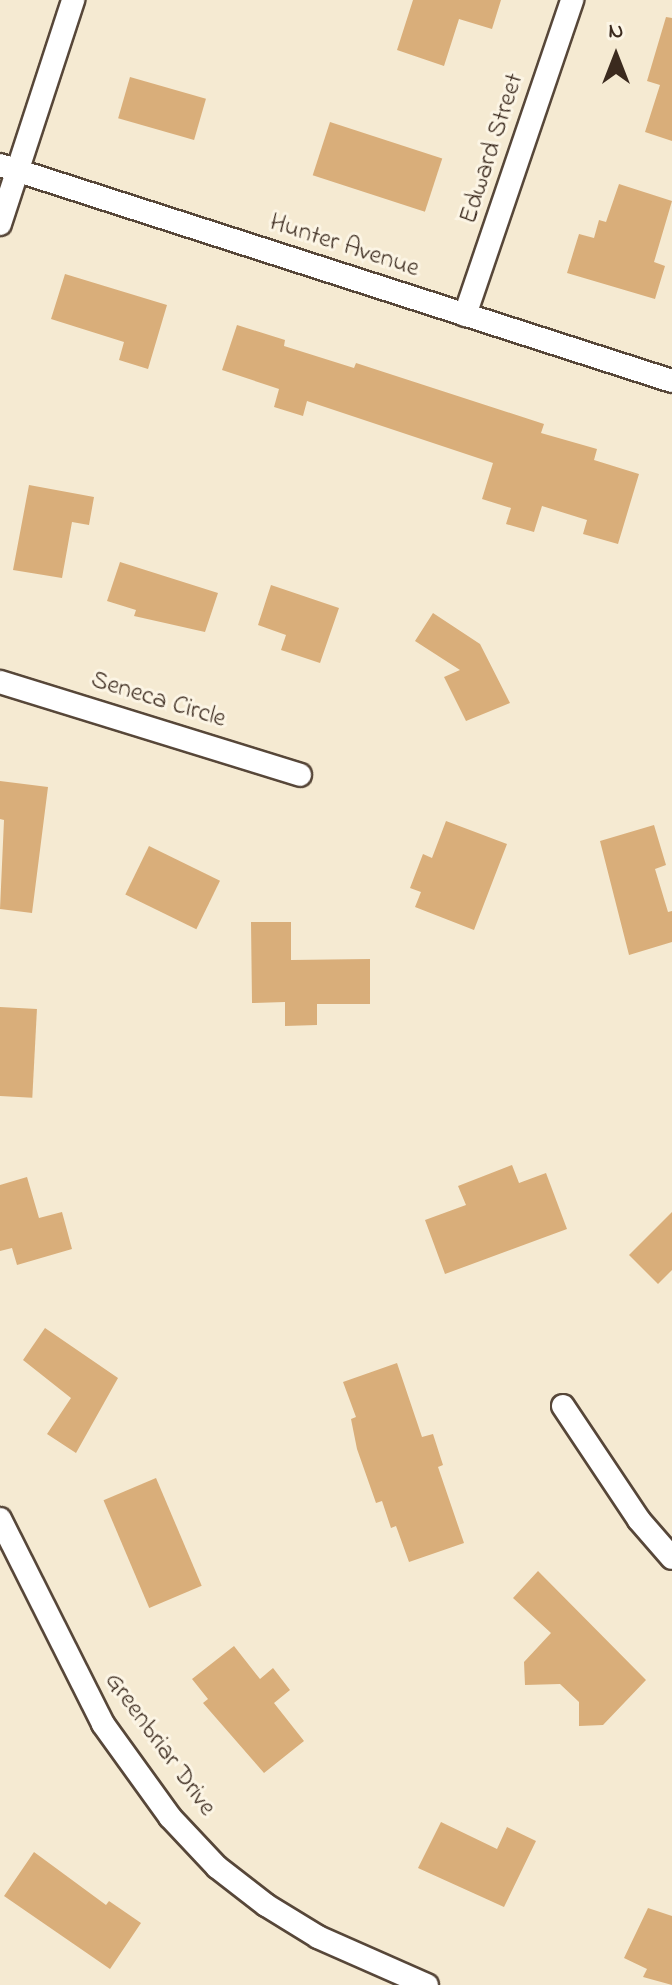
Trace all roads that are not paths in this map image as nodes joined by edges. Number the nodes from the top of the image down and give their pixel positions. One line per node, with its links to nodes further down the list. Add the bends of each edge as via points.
1 (73, 0): 3 (street)
2 (572, 0): 5 (street, Edward Street)
3 (9, 168): 4 (street); 5 (street, Hunter Avenue)
4 (0, 224)
5 (465, 315): 6 (street, Hunter Avenue)
6 (672, 381)
7 (0, 682): 8 (street, Seneca Circle)
8 (300, 775)
9 (563, 1406): 11 (street, via 639,1520)
10 (0, 1519): 12 (street, Greenbriar Drive, via 77,1678 170,1817 217,1867 266,1905 318,1937)
11 (672, 1558)
12 (427, 1985)

